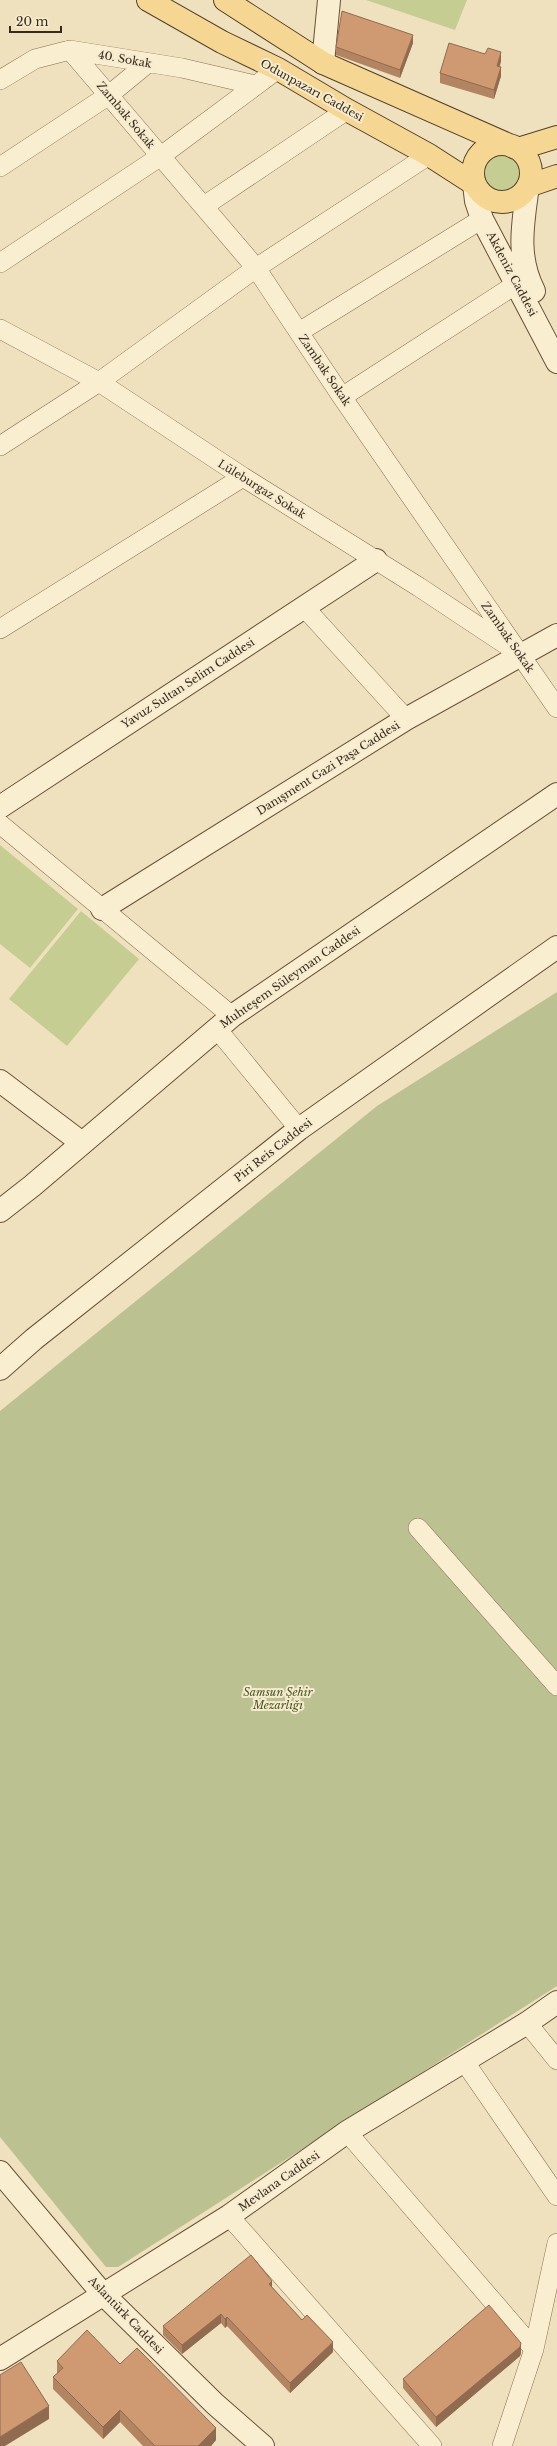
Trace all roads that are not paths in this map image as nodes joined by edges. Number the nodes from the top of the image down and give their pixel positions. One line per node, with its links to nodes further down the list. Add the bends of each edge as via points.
1 (148, 0): 7 (main road, Odunpazarı Caddesi, via 222,42)
2 (225, 0): 6 (main road)
3 (329, 0): 6 (street)
4 (70, 50): 5 (street, 40. Sokak); 8 (street, 40. Sokak, via 34,59); 10 (street, Zambak Sokak)
5 (148, 63): 9 (street, 40. Sokak); 10 (street)
6 (323, 63): 13 (main road)
7 (278, 69): 9 (street); 11 (main road, Odunpazarı Caddesi)
8 (0, 80)
9 (255, 86): 15 (street)
10 (109, 95): 15 (street, Zambak Sokak); 16 (street)
11 (347, 110): 14 (main road, Odunpazarı Caddesi); 20 (street)
12 (557, 137): 13 (main road)
13 (518, 149): 18 (main road, via 494,145 483,151 475,160); 19 (main road, via 530,165 531,176)
14 (430, 155): 18 (main road, Odunpazarı Caddesi); 23 (street)
15 (161, 156): 20 (street, Zambak Sokak); 22 (street)
16 (0, 167)
17 (557, 176): 19 (main road)
18 (474, 184): 19 (main road, via 487,199 496,202 515,199); 21 (street, Akdeniz Caddesi)
19 (528, 186): 27 (street, Akdeniz Caddesi, via 522,253 527,277)
20 (204, 206): 23 (street, Zambak Sokak)
21 (482, 219): 24 (street, Akdeniz Caddesi); 26 (street)
22 (0, 263)
23 (256, 268): 26 (street, Zambak Sokak); 29 (street)
24 (518, 283): 28 (street, Akdeniz Caddesi); 30 (street)
25 (0, 329): 29 (street, Lüleburgaz Sokak)
26 (299, 332): 30 (street, Zambak Sokak)
27 (557, 334)
28 (557, 362)
29 (99, 382): 31 (street); 32 (street, Lüleburgaz Sokak)
30 (342, 397): 37 (street, Zambak Sokak)
31 (5, 437)
32 (243, 477): 33 (street, Lüleburgaz Sokak); 35 (street)
33 (376, 560): 34 (street, Yavuz Sultan Selim Caddesi); 37 (street, Lüleburgaz Sokak)
34 (304, 607): 39 (street); 41 (street, Yavuz Sultan Selim Caddesi)
35 (0, 629)
36 (557, 635): 37 (street, Danışment Gazi Paşa Caddesi)
37 (520, 655): 38 (street, Zambak Sokak); 39 (street, Danışment Gazi Paşa Caddesi)
38 (557, 708)
39 (406, 719): 43 (street, Danışment Gazi Paşa Caddesi)
40 (557, 794): 45 (street, Muhteşem Süleyman Caddesi)
41 (0, 807)
42 (0, 824): 43 (street)
43 (102, 909): 45 (street)
44 (557, 947): 47 (street, Piri Reis Caddesi)
45 (224, 1022): 47 (street); 48 (street, Muhteşem Süleyman Caddesi)
46 (0, 1080): 48 (street)
47 (299, 1129): 50 (street, Piri Reis Caddesi, via 40,1334)
48 (82, 1143): 49 (street, Muhteşem Süleyman Caddesi)
49 (0, 1211)
50 (0, 1369)
51 (418, 1528): 52 (street)
52 (557, 1686)
53 (557, 2002): 54 (street, Mevlana Caddesi)
54 (527, 2023): 55 (street); 56 (street, Mevlana Caddesi)
55 (557, 2060)
56 (464, 2061): 57 (street, Mevlana Caddesi); 59 (street)
57 (348, 2132): 60 (street, Mevlana Caddesi); 63 (street)
58 (0, 2172): 62 (street, Aslantürk Caddesi)
59 (557, 2196)
60 (229, 2216): 62 (street, Mevlana Caddesi); 66 (street)
61 (557, 2243): 63 (street)
62 (102, 2293): 64 (street, Mevlana Caddesi); 65 (street, Aslantürk Caddesi, via 215,2404)
63 (534, 2349): 67 (street)
64 (0, 2359)
65 (263, 2446)
66 (432, 2446)
67 (502, 2446)

